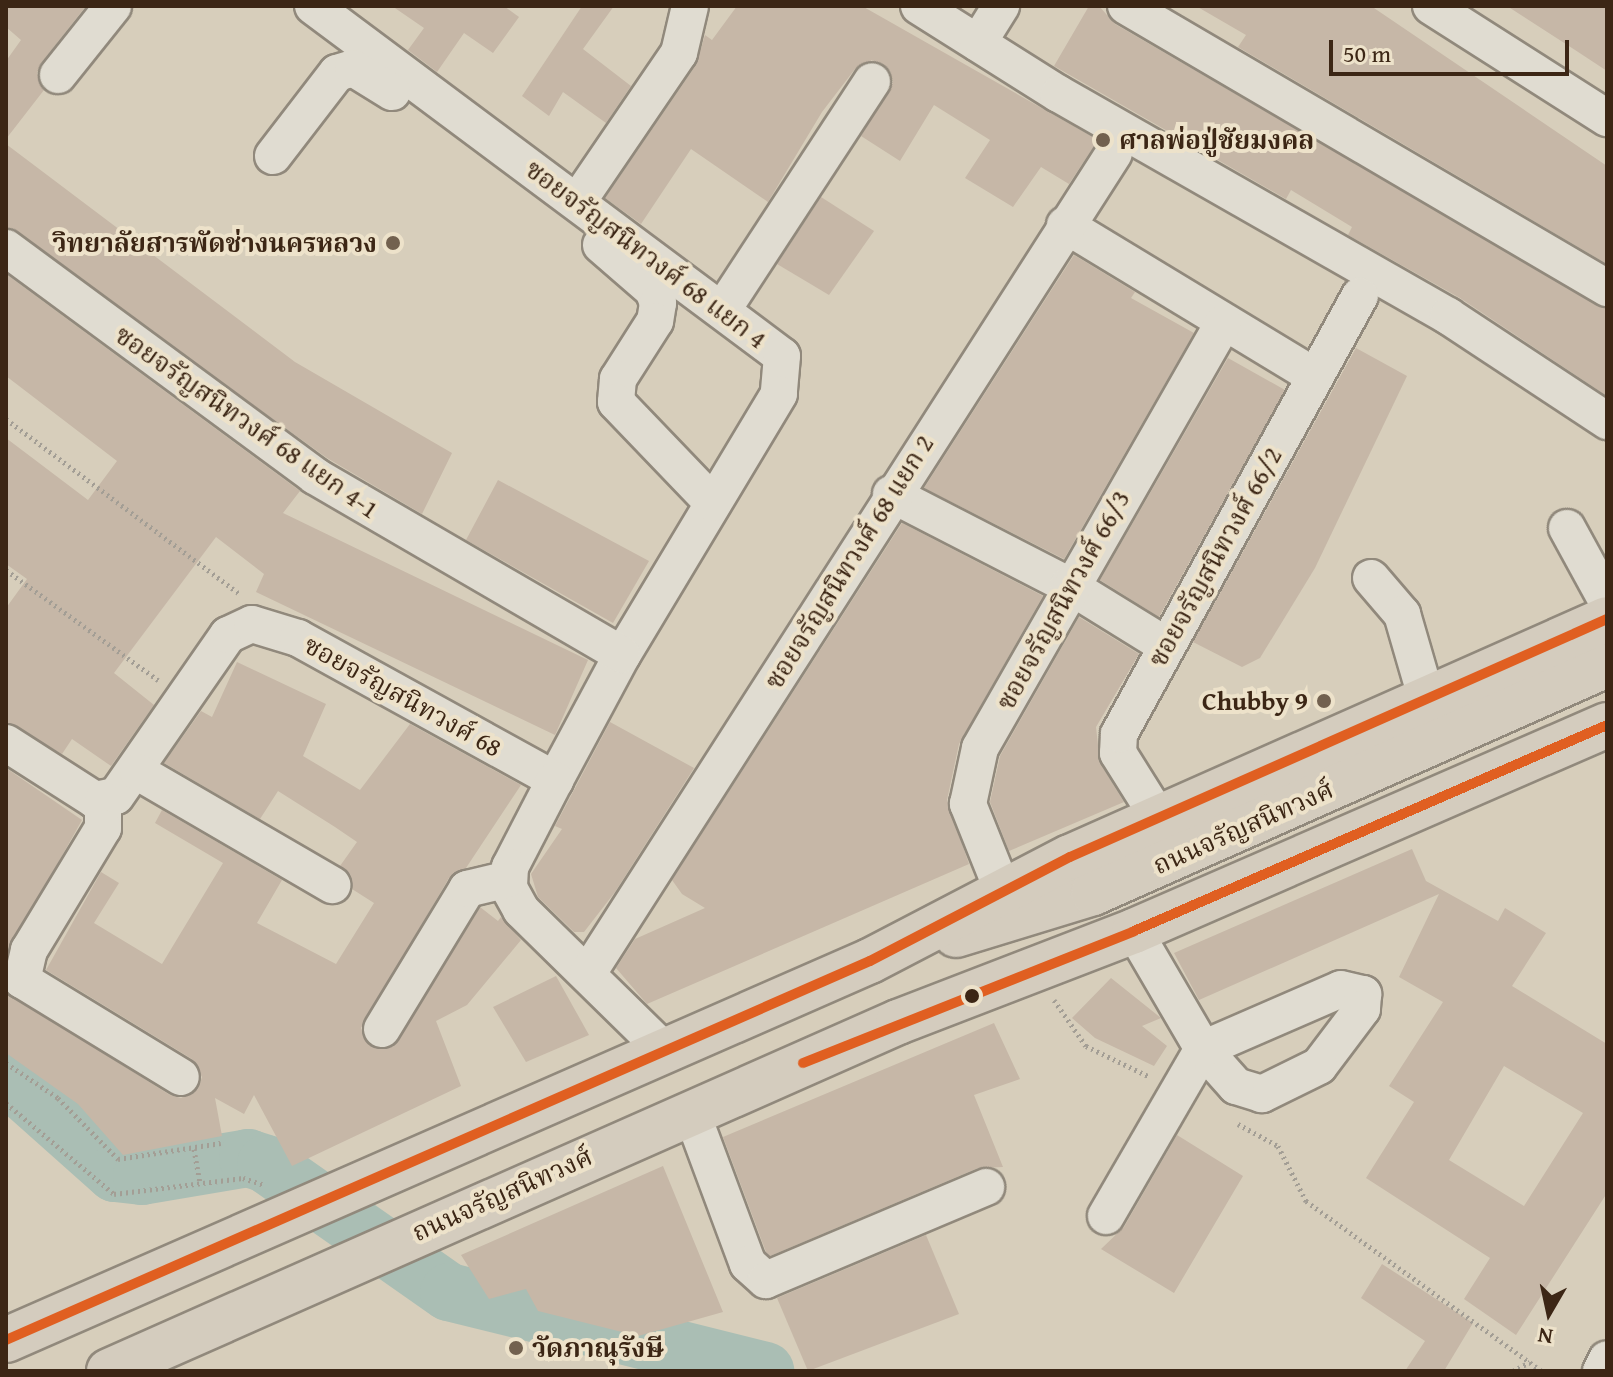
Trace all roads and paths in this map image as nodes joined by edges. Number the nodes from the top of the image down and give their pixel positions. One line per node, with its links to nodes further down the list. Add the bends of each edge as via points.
1 (113, 6): 9 (street)
2 (313, 6): 14 (street, ซอยจรัญสนิทวงศ์ 68 แยก 4)
3 (690, 6): 14 (street, via 679,53)
4 (919, 6): 8 (street)
5 (1001, 6): 8 (street)
6 (1126, 6): 17 (street)
7 (1431, 6): 11 (street)
8 (978, 43): 23 (street, via 1448,316)
9 (58, 75)
10 (872, 81): 19 (street)
11 (1607, 118)
12 (1114, 153): 15 (street, ซอยจรัญสนิทวงศ์ 68 แยก 2)
13 (273, 156): 25 (street, via 337,73 353,68 608,250 653,290 658,303 655,321 618,379 616,402)
14 (578, 201): 19 (street, ซอยจรัญสนิทวงศ์ 68 แยก 4)
15 (1065, 225): 20 (street); 24 (street, ซอยจรัญสนิทวงศ์ 68 แยก 2)
16 (6, 248): 34 (street, ซอยจรัญสนิทวงศ์ 68 แยก 4-1, via 315,476)
17 (1607, 288)
18 (1360, 296): 21 (street, ซอยจรัญสนิทวงศ์ 66/2)
19 (723, 309): 25 (street, ซอยจรัญสนิทวงศ์ 68 แยก 4, via 775,350 785,370 779,394)
20 (1223, 324): 21 (street); 29 (street, ซอยจรัญสนิทวงศ์ 66/3)
21 (1314, 376): 33 (street, ซอยจรัญสนิทวงศ์ 66/2)
22 (6, 419): 32 (path, via 244,597)
23 (1607, 421)
24 (891, 494): 29 (street); 51 (street, ซอยจรัญสนิทวงศ์ 68 แยก 2)
25 (713, 503): 34 (street, ซอยจรัญสนิทวงศ์ 68 แยก 4)
26 (1567, 528): 30 (street)
27 (6, 570): 37 (path, via 117,647)
28 (1371, 578): 38 (street, via 1402,614)
29 (1068, 585): 33 (street); 47 (street, ซอยจรัญสนิทวงศ์ 66/3, via 969,779 968,804)
30 (1607, 601)
31 (1607, 619): 38 (main road, ถนนจรัญสนิทวงศ์)
32 (252, 624): 37 (street, via 228,635); 42 (street, ซอยจรัญสนิทวงศ์ 68, via 298,638)
33 (1165, 645): 44 (street, ซอยจรัญสนิทวงศ์ 66/2, via 1119,734 1118,753)
34 (622, 655): 42 (street, ซอยจรัญสนิทวงศ์ 68 แยก 4)
35 (1607, 665): 49 (main road, ถนนจรัญสนิทวงศ์, via 1093,893)
36 (1607, 695): 52 (main road, ถนนจรัญสนิทวงศ์, via 1216,867)
37 (179, 700): 41 (street)
38 (1427, 700): 44 (main road, ถนนจรัญสนิทวงศ์)
39 (1607, 725): 48 (main road, ถนนจรัญสนิทวงศ์)
40 (6, 743): 43 (street, via 71,788)
41 (138, 772): 43 (street); 46 (street)
42 (555, 780): 45 (street)
43 (103, 800): 56 (street, via 103,828 29,950 22,980)
44 (1160, 820): 47 (main road, ถนนจรัญสนิทวงศ์)
45 (509, 879): 51 (street, via 521,910); 53 (street, via 467,889)
46 (332, 885)
47 (1002, 889): 49 (main road, ถนนจรัญสนิทวงศ์)
48 (1134, 931): 50 (main road, ถนนจรัญสนิทวงศ์); 57 (street, via 1203,1049)
49 (870, 961): 54 (main road, ถนนจรัญสนิทวงศ์)
50 (1035, 970): 52 (main road, ถนนจรัญสนิทวงศ์); 57 (path, via 1086,1046)
51 (588, 973): 54 (street)
52 (898, 1022): 59 (main road, ถนนจรัญสนิทวงศ์)
53 (382, 1029)
54 (665, 1051): 65 (main road, ถนนจรัญสนิทวงศ์, via 345,1189)
55 (6, 1063): 62 (path, via 58,1098 118,1159)
56 (181, 1077)
57 (1177, 1091): 66 (street)
58 (6, 1103): 63 (path, via 114,1194)
59 (691, 1111): 64 (street, via 748,1264 766,1280); 70 (main road, ถนนจรัญสนิทวงศ์)
60 (1227, 1119): 69 (path, via 1278,1146 1306,1201)
61 (221, 1143): 62 (path)
62 (194, 1149): 63 (path)
63 (200, 1181): 65 (path, via 259,1180)
64 (986, 1187)
65 (286, 1200): 67 (main road, ถนนจรัญสนิทวงศ์)
66 (1106, 1216)
67 (6, 1340)
68 (1607, 1359): 73 (street)
69 (1530, 1362): 71 (path); 72 (path)
70 (109, 1371)
71 (1513, 1371)
72 (1542, 1371)
73 (1601, 1371)

